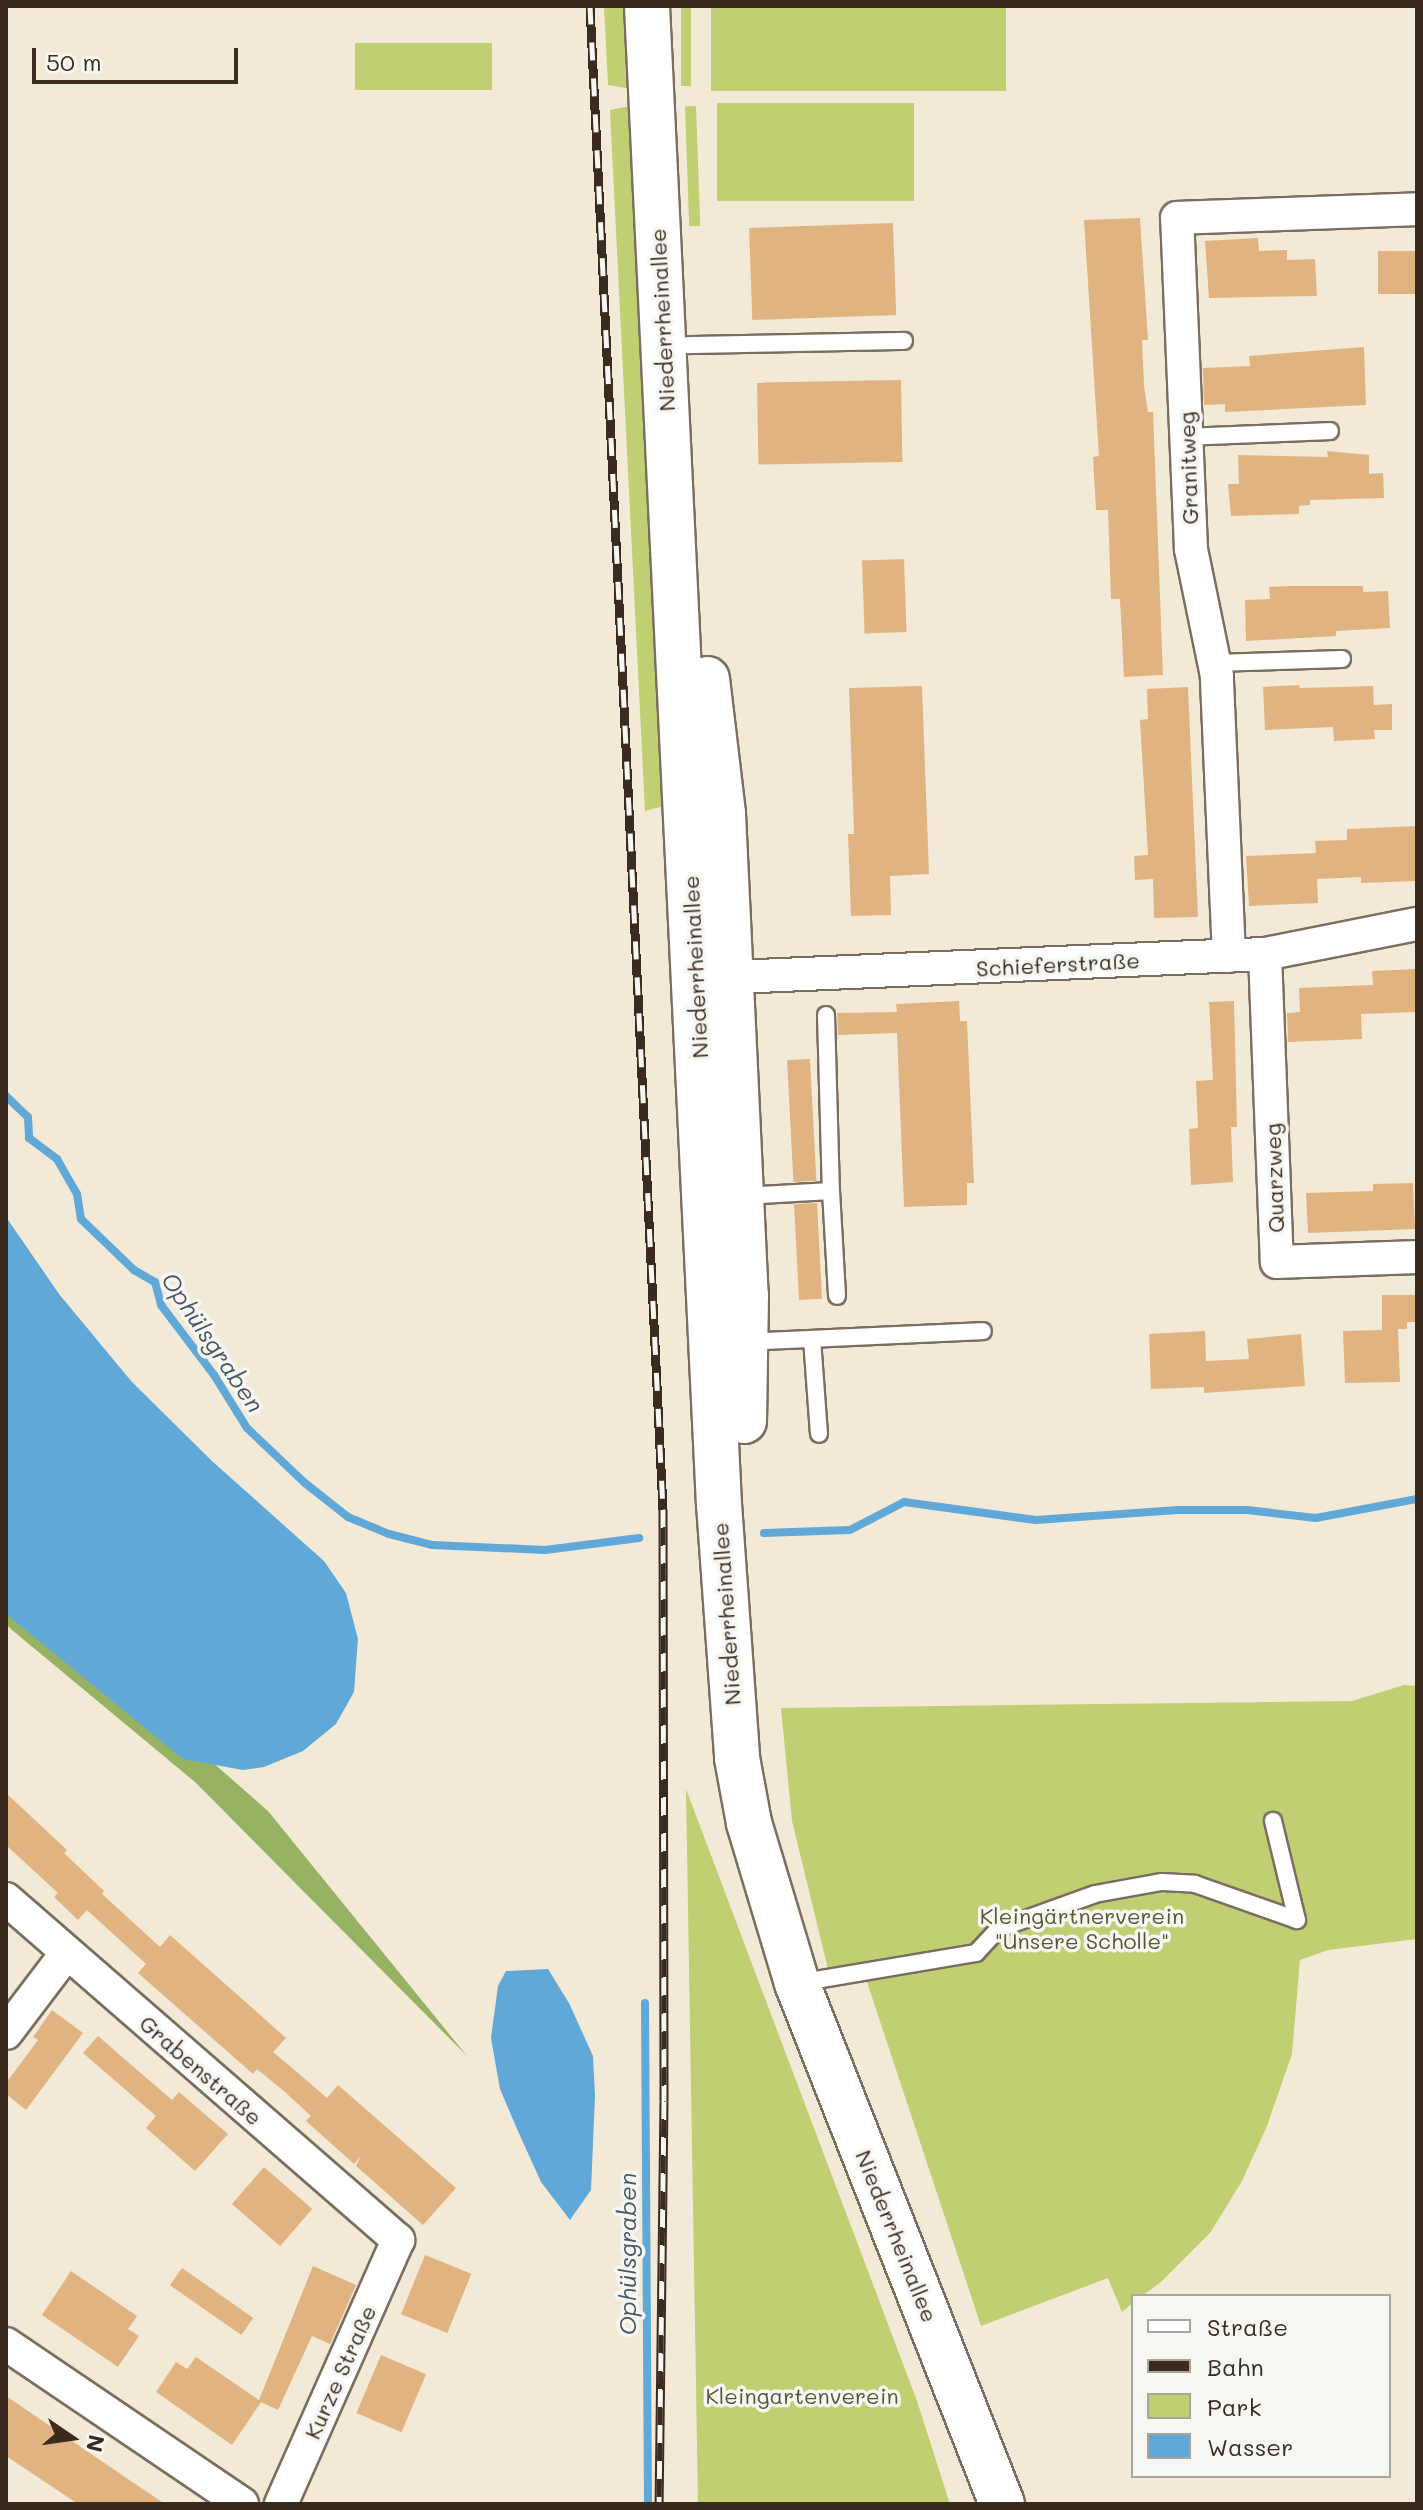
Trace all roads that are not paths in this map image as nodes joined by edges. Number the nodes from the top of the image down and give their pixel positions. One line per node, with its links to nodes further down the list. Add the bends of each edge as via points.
1 (647, 6): 13 (main road, Niederrheinallee)
2 (672, 6): 5 (main road, Niederrheinallee)
3 (1417, 209): 7 (street, Granitweg, via 1177,218)
4 (904, 341): 5 (lane)
5 (688, 345): 13 (main road, Niederrheinallee, via 704,653 723,814)
6 (1330, 431): 7 (lane)
7 (1186, 437): 9 (street, Granitweg, via 1191,549)
8 (1342, 659): 9 (lane)
9 (1215, 663): 12 (street, Granitweg)
10 (1417, 924): 11 (street, Schieferstraße)
11 (1265, 954): 12 (street, Schieferstraße); 17 (street, Quarzweg, via 1277,1262)
12 (1229, 956): 13 (street, Schieferstraße)
13 (713, 978): 16 (main road, Niederrheinallee)
14 (826, 1015): 15 (lane)
15 (831, 1191): 16 (lane); 18 (lane)
16 (723, 1196): 21 (main road, Niederrheinallee, via 746,1295)
17 (1417, 1257)
18 (837, 1296)
19 (983, 1331): 20 (lane)
20 (812, 1339): 21 (lane); 22 (lane)
21 (728, 1343): 26 (main road, Niederrheinallee, via 746,1504 756,1718 779,1922)
22 (819, 1434)
23 (1273, 1821): 26 (lane, via 1297,1920 1195,1884 1162,1882 1095,1894 998,1929 976,1953)
24 (6, 1899): 25 (street, Grabenstraße)
25 (66, 1954): 27 (street); 28 (street, Grabenstraße)
26 (797, 1983): 32 (main road, Niederrheinallee)
27 (6, 2033)
28 (398, 2240): 31 (street, Kurze Straße)
29 (6, 2344): 30 (street)
30 (242, 2504)
31 (281, 2504)
32 (1002, 2504)

